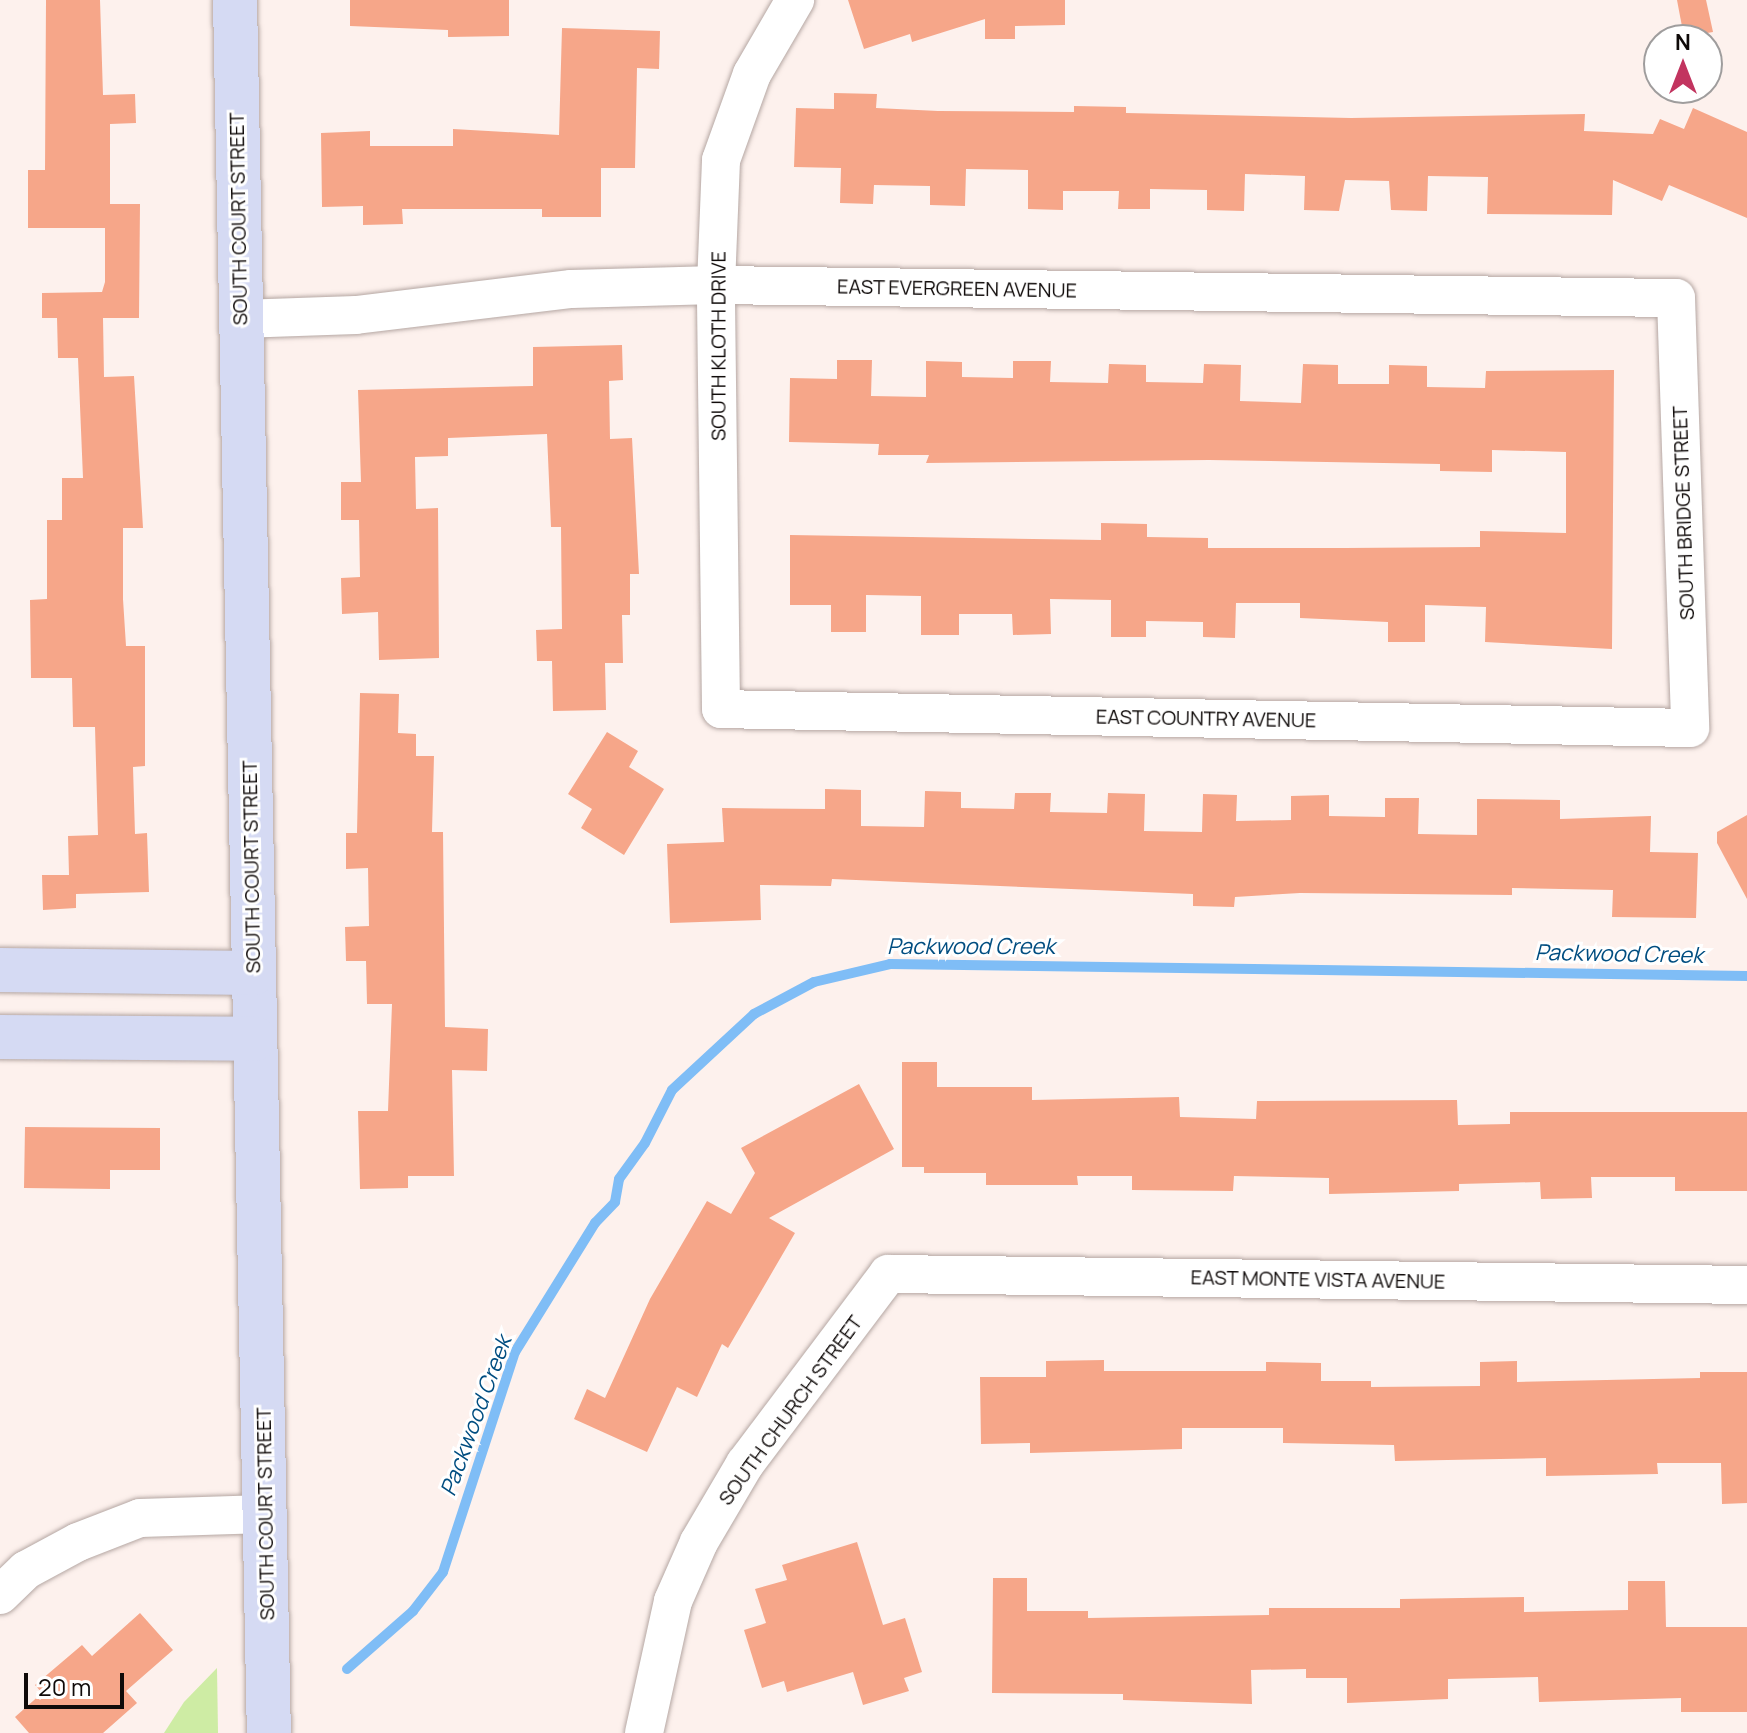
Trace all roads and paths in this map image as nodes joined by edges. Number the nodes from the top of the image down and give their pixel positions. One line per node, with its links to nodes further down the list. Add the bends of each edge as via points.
1 (235, 0): 5 (street, SOUTH COURT STREET)
2 (795, 0): 3 (street, SOUTH KLOTH DRIVE, via 752,74 721,160)
3 (716, 285): 4 (street, EAST EVERGREEN AVENUE); 5 (street, EAST EVERGREEN AVENUE, via 571,289 356,315); 6 (street, SOUTH KLOTH DRIVE)
4 (1676, 298): 7 (street, SOUTH BRIDGE STREET)
5 (240, 319): 9 (street, SOUTH COURT STREET)
6 (721, 709): 7 (street, EAST COUNTRY AVENUE)
7 (1690, 728)
8 (0, 970): 9 (street)
9 (254, 973): 11 (street, SOUTH COURT STREET)
10 (0, 1037): 11 (street)
11 (255, 1039): 14 (street, SOUTH COURT STREET)
12 (888, 1274): 13 (street, EAST MONTE VISTA AVENUE); 17 (street, SOUTH CHURCH STREET, via 745,1464 699,1542 673,1601)
13 (1747, 1285)
14 (265, 1514): 15 (street, via 140,1518 26,1570); 16 (street, SOUTH COURT STREET)
15 (0, 1595)
16 (269, 1733)
17 (644, 1733)

